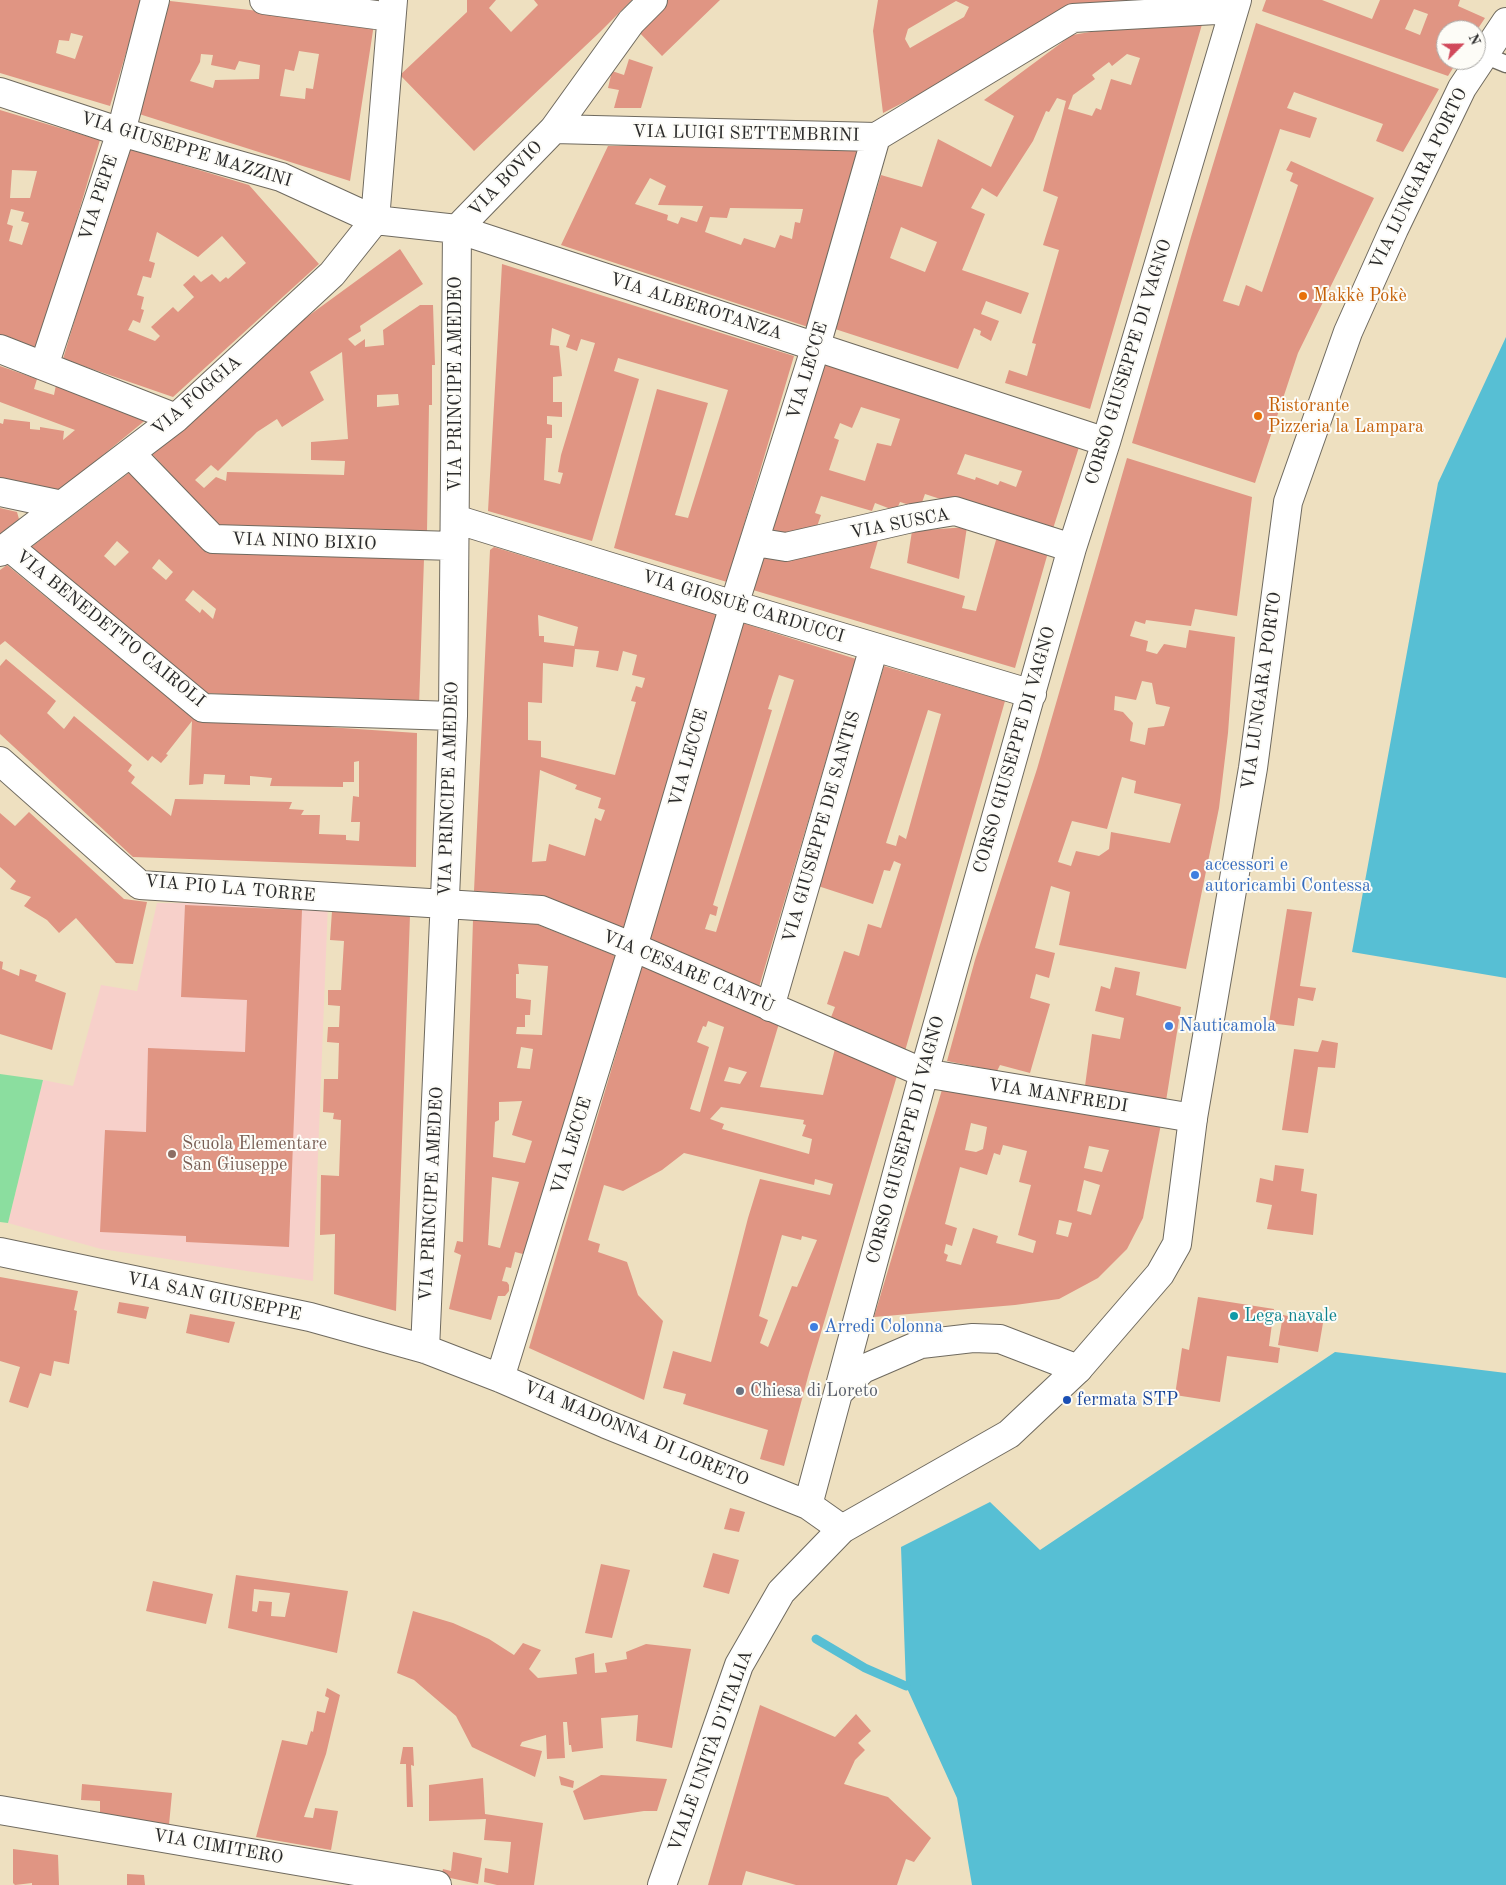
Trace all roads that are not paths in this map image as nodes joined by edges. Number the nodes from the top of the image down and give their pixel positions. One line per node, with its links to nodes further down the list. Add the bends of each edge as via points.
1 (155, 0): 10 (street, VIA PEPE)
2 (264, 0): 5 (street)
3 (653, 0): 9 (street, VIA BOVIO, via 631,22)
4 (1236, 5): 11 (street, VIA LUIGI SETTEMBRINI, via 1073,18); 18 (street, CORSO GIUSEPPE DI VAGNO)
5 (392, 8): 12 (street)
6 (1506, 22): 7 (street, VIA LUNGARA PORTO)
7 (1495, 59): 36 (street, VIA LUNGARA PORTO, via 1462,88 1394,228 1352,323 1288,502 1252,768)
8 (0, 92): 10 (street, VIA GIUSEPPE MAZZINI)
9 (554, 129): 11 (street, VIA LUIGI SETTEMBRINI); 13 (street, VIA BOVIO)
10 (121, 132): 12 (street, VIA GIUSEPPE MAZZINI, via 281,177); 16 (street, VIA PEPE)
11 (876, 137): 14 (street, VIA LECCE)
12 (375, 220): 13 (street, VIA GIUSEPPE MAZZINI); 17 (street, VIA FOGGIA, via 332,274)
13 (457, 229): 14 (street, VIA ALBEROTANZA); 22 (street, VIA PRINCIPE AMEDEO)
14 (816, 346): 18 (street, VIA ALBEROTANZA); 23 (street, VIA LECCE)
15 (0, 349): 16 (street)
16 (44, 366): 17 (street)
17 (176, 418): 19 (street, VIA FOGGIA)
18 (1106, 442): 25 (street, CORSO GIUSEPPE DI VAGNO)
19 (130, 452): 21 (street, VIA FOGGIA); 24 (street, VIA NINO BIXIO, via 214,539)
20 (0, 492): 21 (street)
21 (62, 505): 26 (street, VIA FOGGIA)
22 (455, 519): 24 (street, VIA PRINCIPE AMEDEO); 27 (street, VIA GIOSUÈ CARDUCCI)
23 (755, 542): 25 (street, VIA SUSCA, via 786,547 955,511); 27 (street, VIA LECCE)
24 (454, 546): 30 (street, VIA PRINCIPE AMEDEO)
25 (1072, 548): 29 (street, CORSO GIUSEPPE DI VAGNO)
26 (4, 549): 30 (street, VIA BENEDETTO CAIROLI, via 203,708)
27 (734, 605): 28 (street, VIA GIOSUÈ CARDUCCI); 33 (street, VIA LECCE)
28 (874, 647): 29 (street, VIA GIOSUÈ CARDUCCI); 34 (street, VIA GIUSEPPE DE SANTIS)
29 (1032, 694): 35 (street, CORSO GIUSEPPE DI VAGNO)
30 (453, 716): 32 (street, VIA PRINCIPE AMEDEO)
31 (0, 761): 32 (street, VIA PIO LA TORRE, via 140,885)
32 (445, 905): 33 (street, VIA CESARE CANTÙ, via 541,910); 38 (street, VIA PRINCIPE AMEDEO)
33 (633, 947): 34 (street, VIA CESARE CANTÙ); 40 (street, VIA LECCE)
34 (770, 1007): 35 (street, VIA CESARE CANTÙ)
35 (924, 1073): 36 (street, VIA MANFREDI); 41 (street, CORSO GIUSEPPE DI VAGNO)
36 (1193, 1118): 39 (street, VIA LUNGARA PORTO, via 1177,1244 1160,1274)
37 (0, 1252): 38 (street, VIA SAN GIUSEPPE, via 310,1317)
38 (426, 1349): 40 (street, VIA MADONNA DI LORETO)
39 (1078, 1369): 41 (street, via 1000,1339 973,1338 921,1344 863,1369); 43 (street, VIA LUNGARA PORTO, via 1009,1434)
40 (500, 1378): 42 (street, VIA MADONNA DI LORETO)
41 (838, 1393): 42 (street, CORSO GIUSEPPE DI VAGNO)
42 (808, 1505): 43 (street, VIA MADONNA DI LORETO)
43 (842, 1528): 46 (street, VIALE UNITÀ D'ITALIA, via 781,1592 739,1665)
44 (0, 1810): 45 (street, VIA CIMITERO)
45 (436, 1885)
46 (662, 1885)

